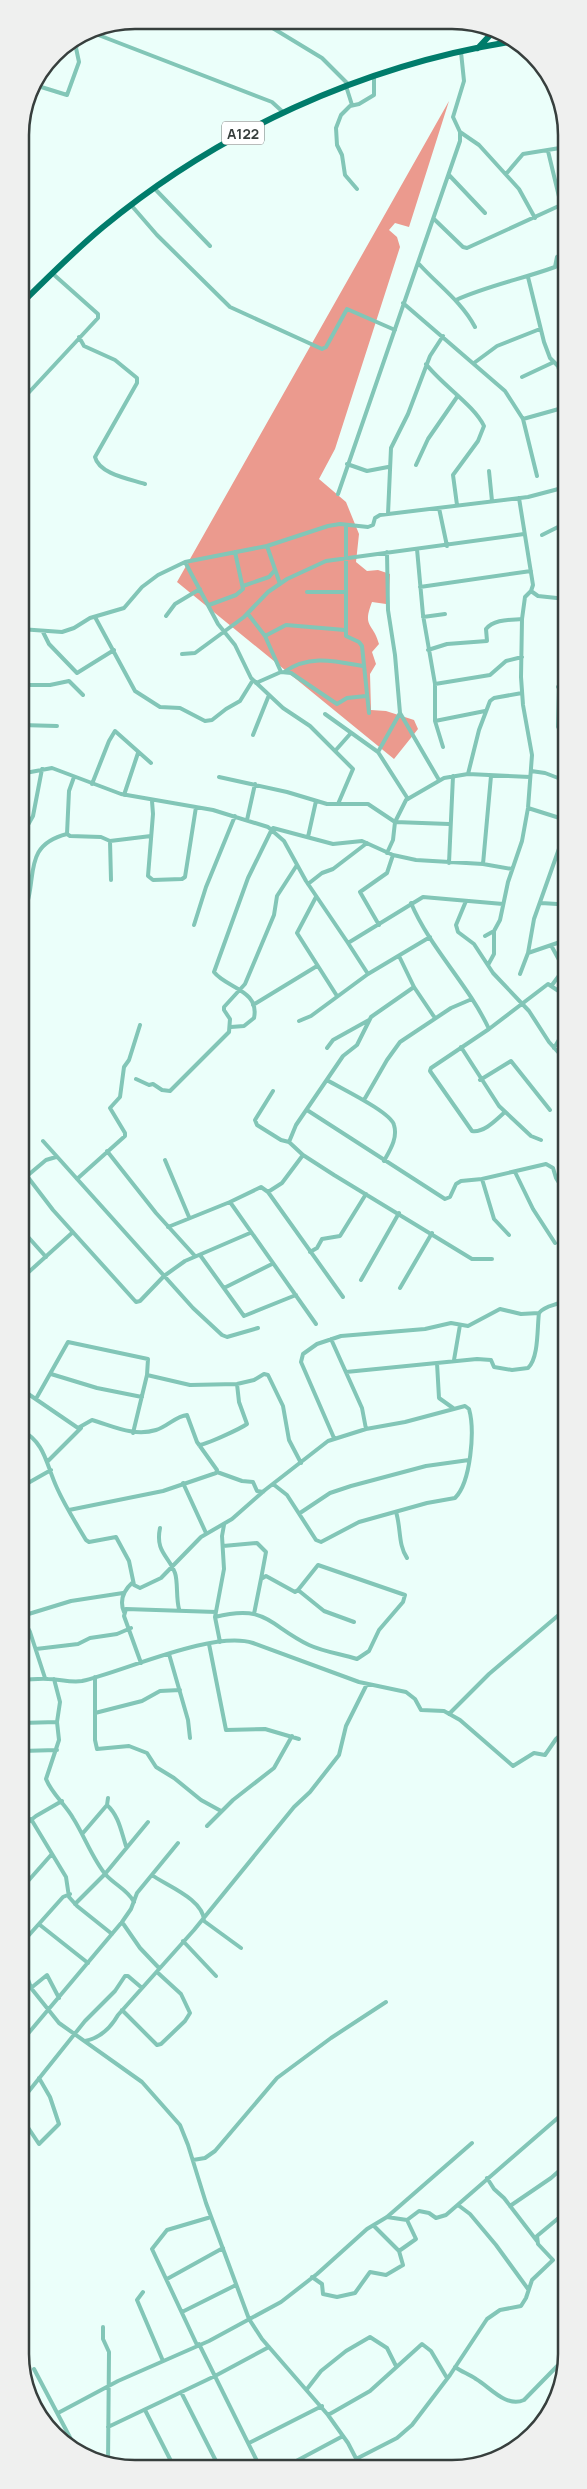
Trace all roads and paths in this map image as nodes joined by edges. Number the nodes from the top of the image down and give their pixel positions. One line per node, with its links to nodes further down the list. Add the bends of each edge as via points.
1 (274, 29): 9 (street, via 322,58)
2 (99, 35): 12 (street, via 272,102)
3 (490, 36): 6 (highway)
4 (504, 43): 6 (highway, A122)
5 (77, 47): 10 (street, via 79,62 67,95)
6 (477, 49): 7 (highway, A122)
7 (461, 52): 8 (highway, A122); 13 (street, via 464,81 453,117)
8 (374, 77): 9 (highway, A122); 11 (street, via 374,95)
9 (347, 86): 11 (street); 12 (highway, A122)
10 (41, 87)
11 (352, 105): 19 (street, via 341,115 336,136 345,175)
12 (284, 113): 18 (highway, A122, via 209,152)
13 (460, 132): 16 (street, via 479,145); 17 (street)
14 (558, 149): 15 (street)
15 (548, 151): 16 (street, via 523,154); 20 (street)
16 (506, 174): 25 (street, via 522,192)
17 (449, 175): 23 (street); 24 (street)
18 (155, 189): 21 (highway, A122); 26 (street)
19 (357, 189)
20 (558, 193)
21 (131, 205): 30 (highway, A122); 36 (street, via 230,307 247,316 322,349 347,309)
22 (558, 206): 25 (street)
23 (486, 213)
24 (434, 218): 25 (street, via 467,248); 28 (street)
25 (535, 218)
26 (210, 246)
27 (558, 257): 29 (street)
28 (419, 264): 33 (street); 34 (street)
29 (557, 264): 31 (street)
30 (52, 273): 32 (highway, A122); 39 (street, via 98,314 98,318)
31 (528, 277): 33 (street); 37 (street)
32 (29, 296)
33 (456, 300): 35 (street)
34 (404, 303): 36 (street); 38 (street)
35 (475, 327)
36 (394, 330): 49 (street)
37 (540, 330): 40 (street); 41 (street, via 497,346)
38 (443, 336): 41 (street); 42 (street)
39 (79, 337): 45 (street); 54 (street, via 84,346 114,360 137,378 95,457 97,464 106,470)
40 (554, 362): 43 (street); 44 (street)
41 (474, 363): 48 (street, via 501,386)
42 (426, 364): 46 (street); 51 (street, via 408,414 391,448)
43 (558, 366)
44 (522, 377)
45 (29, 392)
46 (457, 397): 50 (street, via 428,439); 59 (street, via 480,418 484,426 478,441 453,475)
47 (558, 409): 48 (street)
48 (523, 419): 53 (street)
49 (347, 464): 51 (street, via 366,471); 56 (street)
50 (416, 465)
51 (388, 467): 61 (street)
52 (489, 471): 58 (street)
53 (537, 476)
54 (145, 484)
55 (558, 491): 57 (street)
56 (338, 494)
57 (519, 498): 58 (street); 64 (street)
58 (492, 501): 59 (street)
59 (457, 505): 60 (street)
60 (439, 508): 61 (street); 67 (street)
61 (388, 514): 62 (street, via 379,516 368,528)
62 (346, 525): 66 (street, via 328,526); 71 (street)
63 (558, 527): 65 (street)
64 (524, 534): 67 (street); 74 (street)
65 (542, 536)
66 (267, 546): 69 (street); 73 (street)
67 (447, 546): 68 (street)
68 (417, 549): 70 (street); 77 (street)
69 (235, 552): 72 (street); 76 (street)
70 (387, 552): 71 (street); 111 (street, via 388,610)
71 (347, 558): 75 (street, via 326,561 294,574); 81 (street)
72 (185, 562): 78 (street); 87 (street, via 142,587 127,607)
73 (275, 570): 75 (street); 76 (street, via 270,577)
74 (530, 571): 77 (street); 79 (street)
75 (280, 584): 84 (street)
76 (243, 586): 83 (street, via 239,593)
77 (420, 587): 88 (street)
78 (200, 590): 83 (street); 86 (street, via 175,604)
79 (531, 591): 82 (street, via 538,596); 89 (street, via 525,597)
80 (306, 592): 81 (street)
81 (345, 592): 91 (street)
82 (558, 597)
83 (209, 605): 92 (street)
84 (248, 614): 92 (street); 94 (street)
85 (445, 614): 88 (street)
86 (166, 616)
87 (95, 617): 93 (street, via 68,631); 95 (street)
88 (424, 617): 96 (street)
89 (522, 619): 96 (street, via 488,626 487,642 447,644); 98 (street)
90 (29, 630): 93 (street)
91 (345, 630): 94 (street, via 286,625); 99 (street, via 347,637 361,643)
92 (223, 631): 97 (street, via 195,653); 101 (street, via 235,645)
93 (43, 632): 95 (street, via 49,644 77,672)
94 (265, 636): 100 (street)
95 (114, 650): 101 (street, via 130,683 142,698 160,707 184,709 205,721 238,704)
96 (428, 650): 102 (street)
97 (182, 654)
98 (522, 657): 102 (street, via 506,661 490,675); 105 (street)
99 (362, 666): 100 (street, via 322,659); 108 (street)
100 (282, 672): 101 (street); 108 (street, via 296,675 337,704 348,698)
101 (254, 682): 107 (street)
102 (436, 684): 113 (street)
103 (29, 686): 106 (street, via 69,681)
104 (558, 687): 116 (street)
105 (522, 693): 109 (street, via 494,698); 125 (street, via 530,740)
106 (83, 695)
107 (269, 695): 118 (street); 120 (street, via 310,726)
108 (366, 696): 110 (street)
109 (484, 711): 113 (street); 127 (street)
110 (368, 713)
111 (400, 713): 121 (street); 134 (street)
112 (324, 714): 117 (street)
113 (435, 721): 119 (street)
114 (57, 726): 115 (street)
115 (29, 727)
116 (558, 727)
117 (351, 733): 120 (street); 121 (street)
118 (253, 735)
119 (443, 747)
120 (335, 751): 141 (street, via 353,770)
121 (378, 752): 138 (street)
122 (138, 753): 123 (street); 135 (street, via 115,731); 137 (street)
123 (151, 763)
124 (42, 769): 126 (street); 130 (street, via 58,770); 148 (street)
125 (531, 771): 132 (street); 133 (street)
126 (29, 772)
127 (468, 774): 128 (street); 129 (street)
128 (453, 776): 134 (street); 149 (street)
129 (492, 776): 132 (street); 161 (street)
130 (74, 777): 135 (street); 151 (street, via 69,790)
131 (219, 777): 136 (street)
132 (530, 777): 143 (street)
133 (558, 778)
134 (439, 780): 138 (street)
135 (92, 784): 137 (street)
136 (255, 784): 140 (street); 146 (street)
137 (124, 795): 139 (street)
138 (408, 799): 147 (street)
139 (152, 801): 142 (street); 152 (street)
140 (316, 801): 141 (street); 153 (street)
141 (338, 804): 147 (street, via 368,804)
142 (196, 807): 144 (street); 152 (street, via 184,878 148,878)
143 (528, 808): 145 (street); 162 (street)
144 (235, 816): 146 (street); 172 (street)
145 (558, 817)
146 (247, 820): 150 (street)
147 (395, 822): 149 (street); 156 (street, via 393,840)
148 (29, 823)
149 (449, 824): 159 (street)
150 (270, 828): 153 (street); 160 (street, via 284,840); 190 (street, via 214,972)
151 (67, 834): 154 (street, via 101,837); 165 (street, via 50,840 38,852)
152 (151, 836): 154 (street)
153 (308, 837): 155 (street, via 333,844)
154 (110, 841): 163 (street)
155 (367, 843): 156 (street); 164 (street)
156 (387, 853): 158 (street)
157 (558, 854): 169 (street)
158 (393, 856): 159 (street); 173 (street, via 387,873 360,892)
159 (449, 863): 161 (street)
160 (297, 864): 164 (street); 190 (street, via 277,896 274,915)
161 (482, 864): 162 (street)
162 (512, 870): 170 (street)
163 (110, 880)
164 (308, 884): 166 (street)
165 (29, 885)
166 (316, 897): 177 (street); 184 (street, via 296,933)
167 (466, 901): 168 (street, via 426,896); 170 (street); 183 (street, via 456,929 474,944)
168 (411, 903): 173 (street); 176 (street)
169 (542, 903): 171 (street); 180 (street, via 534,919)
170 (503, 904): 174 (street)
171 (558, 904)
172 (194, 925)
173 (379, 925): 177 (street)
174 (494, 930): 175 (street); 183 (street, via 494,954)
175 (485, 936)
176 (430, 937): 181 (street); 193 (street)
177 (348, 943): 185 (street)
178 (558, 943): 179 (street)
179 (552, 946): 180 (street); 182 (street)
180 (528, 953): 186 (street)
181 (399, 956): 185 (street); 189 (street)
182 (558, 958)
183 (488, 965): 194 (street)
184 (317, 966): 192 (street); 195 (street)
185 (368, 974): 192 (street)
186 (520, 974)
187 (558, 977): 188 (street)
188 (552, 985): 191 (street); 194 (street, via 548,984)
189 (414, 987): 196 (street); 197 (street)
190 (241, 989): 195 (street); 200 (street, via 224,1009)
191 (558, 990)
192 (338, 996): 198 (street)
193 (472, 999): 196 (street); 201 (street)
194 (522, 1003): 201 (street); 205 (street)
195 (253, 1005): 200 (street, via 254,1018 244,1026)
196 (436, 1018): 211 (street, via 398,1045)
197 (369, 1020): 204 (street, via 333,1040); 208 (street, via 357,1045 343,1056)
198 (299, 1021)
199 (140, 1025): 218 (street, via 121,1077 120,1097 110,1108 125,1136)
200 (231, 1027): 207 (street, via 170,1091)
201 (489, 1029): 203 (street)
202 (558, 1041): 205 (street)
203 (461, 1047): 209 (street); 214 (street, via 436,1062 430,1071 472,1131 484,1128)
204 (327, 1048)
205 (554, 1048): 206 (street)
206 (558, 1052)
207 (136, 1079)
208 (327, 1080): 211 (street); 212 (street)
209 (480, 1080): 213 (street, via 511,1061); 214 (street)
210 (273, 1091): 217 (street, via 254,1122 272,1136)
211 (364, 1100): 222 (street, via 394,1124 394,1143)
212 (307, 1110): 217 (street); 222 (street)
213 (550, 1110)
214 (504, 1112): 215 (street, via 533,1138)
215 (541, 1140)
216 (42, 1141): 220 (street)
217 (289, 1142): 219 (street)
218 (107, 1151): 226 (street); 234 (street)
219 (303, 1155): 229 (street, via 282,1183); 230 (street)
220 (56, 1157): 224 (street, via 46,1160); 226 (street)
221 (165, 1160): 233 (street)
222 (384, 1161): 227 (street, via 445,1199 450,1197 459,1182)
223 (515, 1172): 227 (street); 228 (street, via 550,1164); 240 (street)
224 (29, 1174)
225 (29, 1178): 235 (street)
226 (77, 1179): 247 (street)
227 (482, 1179): 238 (street, via 494,1219)
228 (558, 1179)
229 (268, 1192): 231 (street, via 260,1187); 241 (street)
230 (366, 1194): 232 (street); 241 (street, via 340,1236 322,1239)
231 (230, 1202): 233 (street); 236 (street)
232 (399, 1213): 237 (street, via 420,1229); 248 (street)
233 (189, 1218): 234 (street)
234 (168, 1227): 242 (street)
235 (73, 1232): 243 (street); 247 (street, via 135,1301 140,1301)
236 (250, 1233): 242 (street); 245 (street)
237 (432, 1233): 244 (street, via 473,1260); 250 (street)
238 (509, 1235)
239 (29, 1238): 243 (street)
240 (555, 1243)
241 (310, 1252): 252 (street)
242 (197, 1256): 247 (street); 249 (street)
243 (46, 1257): 246 (street)
244 (492, 1260)
245 (272, 1264): 249 (street); 251 (street)
246 (29, 1272)
247 (164, 1276): 257 (street, via 224,1337)
248 (361, 1280)
249 (224, 1288): 251 (street, via 246,1317)
250 (400, 1288)
251 (296, 1295): 255 (street)
252 (343, 1297)
253 (558, 1304): 254 (street, via 543,1308)
254 (539, 1313): 256 (street, via 521,1314 500,1309 471,1325); 259 (street, via 533,1363 528,1368 494,1367 490,1359)
255 (316, 1324)
256 (460, 1326): 258 (street, via 452,1323 426,1329 354,1333); 259 (street)
257 (258, 1328)
258 (331, 1340): 261 (street); 273 (street, via 306,1352 301,1362)
259 (454, 1360): 260 (street)
260 (437, 1363): 261 (street); 268 (street, via 439,1398)
261 (346, 1372): 270 (street, via 364,1413)
262 (51, 1374): 263 (street, via 66,1344 71,1341 148,1359); 266 (street); 267 (street)
263 (147, 1375): 264 (street, via 187,1385); 266 (street)
264 (237, 1384): 274 (street, via 238,1399 247,1424 208,1444); 277 (street, via 268,1375 283,1406 289,1440)
265 (29, 1393): 267 (street)
266 (142, 1397): 271 (street)
267 (37, 1398): 269 (street, via 76,1428)
268 (453, 1408): 270 (street); 275 (street, via 466,1406 470,1414)
269 (81, 1428): 271 (street, via 92,1420); 276 (street)
270 (366, 1429): 273 (street)
271 (133, 1433): 274 (street, via 158,1430 187,1415)
272 (29, 1436): 276 (street, via 41,1446)
273 (334, 1438): 277 (street)
274 (199, 1445): 279 (street)
275 (469, 1460): 285 (street, via 460,1492 455,1498); 286 (street, via 426,1466 351,1486 330,1493)
276 (48, 1461): 278 (street)
277 (301, 1463): 282 (street)
278 (51, 1470): 280 (street); 284 (street)
279 (217, 1472): 281 (street); 283 (street, via 253,1482 257,1491)
280 (29, 1482)
281 (182, 1483): 284 (street, via 163,1491); 289 (street)
282 (273, 1484): 283 (street); 286 (street, via 282,1489)
283 (263, 1492): 287 (street)
284 (69, 1510): 294 (street, via 87,1541 116,1537 129,1561)
285 (396, 1512): 286 (street, via 351,1525 321,1542 316,1540); 291 (street, via 402,1550)
286 (300, 1513)
287 (224, 1524): 289 (street); 290 (street)
288 (160, 1528): 292 (street, via 161,1547)
289 (206, 1533): 292 (street)
290 (223, 1546): 293 (street, via 257,1543 266,1552); 299 (street, via 224,1569)
291 (407, 1558)
292 (171, 1568): 294 (street, via 153,1583 140,1588); 297 (street, via 176,1574)
293 (261, 1579): 295 (street, via 266,1576 294,1592); 301 (street)
294 (133, 1582): 296 (street)
295 (298, 1590): 301 (street, via 318,1565 405,1595 403,1602 379,1630 369,1651 357,1660 311,1646 272,1621); 304 (street, via 324,1611)
296 (123, 1594): 298 (street); 300 (street, via 68,1602)
297 (178, 1609): 298 (street, via 126,1609); 299 (street)
298 (124, 1612): 305 (street)
299 (216, 1612): 303 (street)
300 (29, 1613)
301 (254, 1614): 303 (street, via 241,1612)
302 (558, 1615): 319 (street, via 494,1669)
303 (214, 1617): 307 (street)
304 (354, 1622)
305 (130, 1628): 309 (street, via 78,1644); 311 (street)
306 (29, 1630): 309 (street)
307 (220, 1642): 308 (street); 316 (street, via 247,1641)
308 (209, 1644): 310 (street); 322 (street, via 226,1730 265,1729)
309 (36, 1649): 313 (street)
310 (169, 1654): 311 (street); 317 (street)
311 (141, 1662): 312 (street)
312 (95, 1677): 315 (street, via 75,1682); 318 (street)
313 (45, 1678): 314 (street); 315 (street)
314 (29, 1679)
315 (54, 1679): 320 (street, via 60,1702)
316 (367, 1684): 319 (street, via 406,1692 421,1710); 347 (street, via 346,1726 339,1755)
317 (180, 1690): 318 (street, via 160,1691 142,1701); 324 (street)
318 (95, 1713): 331 (street, via 97,1749 129,1746 147,1753 156,1767)
319 (449, 1714): 323 (street, via 466,1724 513,1766 532,1754 545,1755)
320 (57, 1722): 321 (street); 326 (street)
321 (29, 1723)
322 (292, 1736): 325 (street); 331 (street, via 276,1766)
323 (558, 1737)
324 (190, 1738)
325 (299, 1739)
326 (57, 1750): 327 (street); 329 (street, via 46,1779)
327 (29, 1751)
328 (108, 1798): 330 (street)
329 (62, 1801): 332 (street); 335 (street)
330 (107, 1805): 335 (street); 337 (street, via 117,1815)
331 (221, 1811): 334 (street)
332 (31, 1819): 338 (street)
333 (148, 1822): 337 (street)
334 (207, 1826)
335 (83, 1833): 339 (street)
336 (178, 1843): 340 (street)
337 (126, 1846): 339 (street)
338 (51, 1855): 341 (street); 343 (street, via 66,1877)
339 (105, 1874): 344 (street); 346 (street)
340 (152, 1875): 342 (street); 347 (street, via 186,1895)
341 (29, 1880)
342 (137, 1893): 344 (street); 345 (street)
343 (70, 1894): 346 (street); 349 (street)
344 (131, 1896): 345 (street)
345 (134, 1902): 348 (street)
346 (74, 1904): 350 (street)
347 (204, 1916): 352 (street); 353 (street, via 204,1921)
348 (122, 1922): 350 (street); 355 (street)
349 (40, 1925): 351 (street); 354 (street)
350 (112, 1934): 354 (street)
351 (29, 1936)
352 (183, 1941): 355 (street); 356 (street)
353 (241, 1948)
354 (88, 1963): 360 (street)
355 (158, 1970): 359 (street); 362 (street, via 181,1994 190,2013 186,2021 157,2045)
356 (216, 1976)
357 (29, 1982): 358 (street)
358 (31, 1988): 360 (street, via 47,1975); 363 (street)
359 (142, 1988): 362 (street); 365 (street, via 125,1976)
360 (59, 1998): 363 (street)
361 (386, 2002): 372 (street, via 277,2078 215,2151 205,2158)
362 (122, 2010): 366 (street, via 104,2033)
363 (48, 2011): 364 (street); 365 (street)
364 (29, 2033)
365 (74, 2035): 366 (street); 367 (street)
366 (84, 2041): 372 (street, via 120,2064 149,2089 180,2125)
367 (39, 2078): 368 (street); 370 (street, via 50,2096 59,2124 39,2144)
368 (29, 2091)
369 (558, 2118): 374 (street)
370 (29, 2129)
371 (472, 2143): 378 (street)
372 (193, 2160): 377 (street)
373 (558, 2171): 376 (street)
374 (487, 2178): 375 (street); 376 (street)
375 (458, 2205): 380 (street, via 441,2218 419,2212); 388 (street, via 470,2214)
376 (510, 2206): 382 (street)
377 (211, 2217): 383 (street); 386 (street, via 167,2230 153,2247)
378 (387, 2217): 380 (street); 381 (street)
379 (558, 2219): 382 (street, via 540,2232)
380 (407, 2220): 384 (street, via 416,2239)
381 (374, 2226): 384 (street); 385 (street)
382 (537, 2241): 388 (street, via 553,2260 532,2280)
383 (223, 2248): 386 (street); 387 (street)
384 (399, 2251): 385 (street, via 403,2265 386,2275 370,2272 352,2295 336,2297 323,2294 322,2284)
385 (312, 2277): 391 (street, via 281,2302)
386 (167, 2279): 390 (street)
387 (236, 2285): 390 (street); 391 (street)
388 (528, 2289): 398 (street, via 521,2306 500,2310 487,2319)
389 (143, 2292): 395 (street, via 137,2300)
390 (182, 2312): 393 (street)
391 (249, 2318): 393 (street); 394 (street)
392 (103, 2327): 402 (street, via 103,2339 109,2352)
393 (198, 2345): 395 (street); 400 (street)
394 (269, 2347): 400 (street); 403 (street)
395 (163, 2361): 402 (street)
396 (396, 2366): 401 (street, via 423,2344); 403 (street, via 387,2348 370,2337 321,2371); 408 (street, via 363,2396)
397 (557, 2366): 398 (street, via 518,2403 505,2399)
398 (455, 2368): 401 (street)
399 (34, 2369): 407 (street)
400 (215, 2376): 404 (street); 412 (street)
401 (447, 2378): 414 (street, via 405,2431)
402 (110, 2385): 407 (street); 409 (street)
403 (307, 2389): 405 (street)
404 (181, 2392): 406 (street); 416 (street)
405 (322, 2406): 408 (street); 412 (street)
406 (145, 2410): 409 (street); 415 (street)
407 (58, 2413): 411 (street)
408 (328, 2415): 410 (street)
409 (108, 2428): 413 (street)
410 (343, 2436): 414 (street); 418 (street)
411 (70, 2438)
412 (249, 2443): 417 (street)
413 (108, 2457)
414 (356, 2459)
415 (170, 2460)
416 (215, 2460)
417 (257, 2460)
418 (298, 2460)

